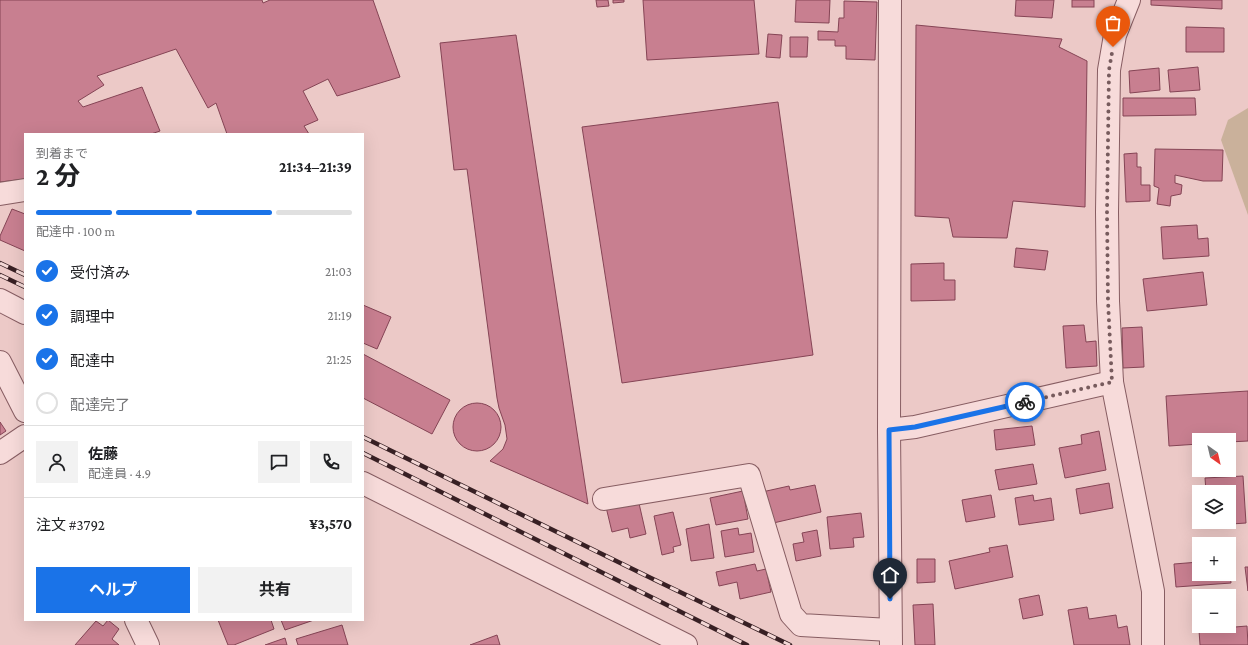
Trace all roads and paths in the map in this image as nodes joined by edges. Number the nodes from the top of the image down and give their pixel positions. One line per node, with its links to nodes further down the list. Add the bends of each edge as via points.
1 (890, 0): 10 (street)
2 (1129, 0): 8 (street, via 1115,35 1109,70 1107,212)
3 (24, 190): 4 (street)
4 (0, 194)
5 (0, 300): 6 (street)
6 (24, 312)
7 (0, 362): 9 (street)
8 (1112, 382): 10 (street, via 915,427); 19 (street, via 1153,591)
9 (24, 409)
10 (889, 430): 16 (street)
11 (24, 437): 12 (street)
12 (0, 453)
13 (364, 484): 18 (street)
14 (604, 499): 16 (street, via 749,475 791,614 801,625)
15 (136, 621): 17 (street)
16 (891, 638)
17 (148, 645)
18 (686, 645)
19 (1154, 645)

